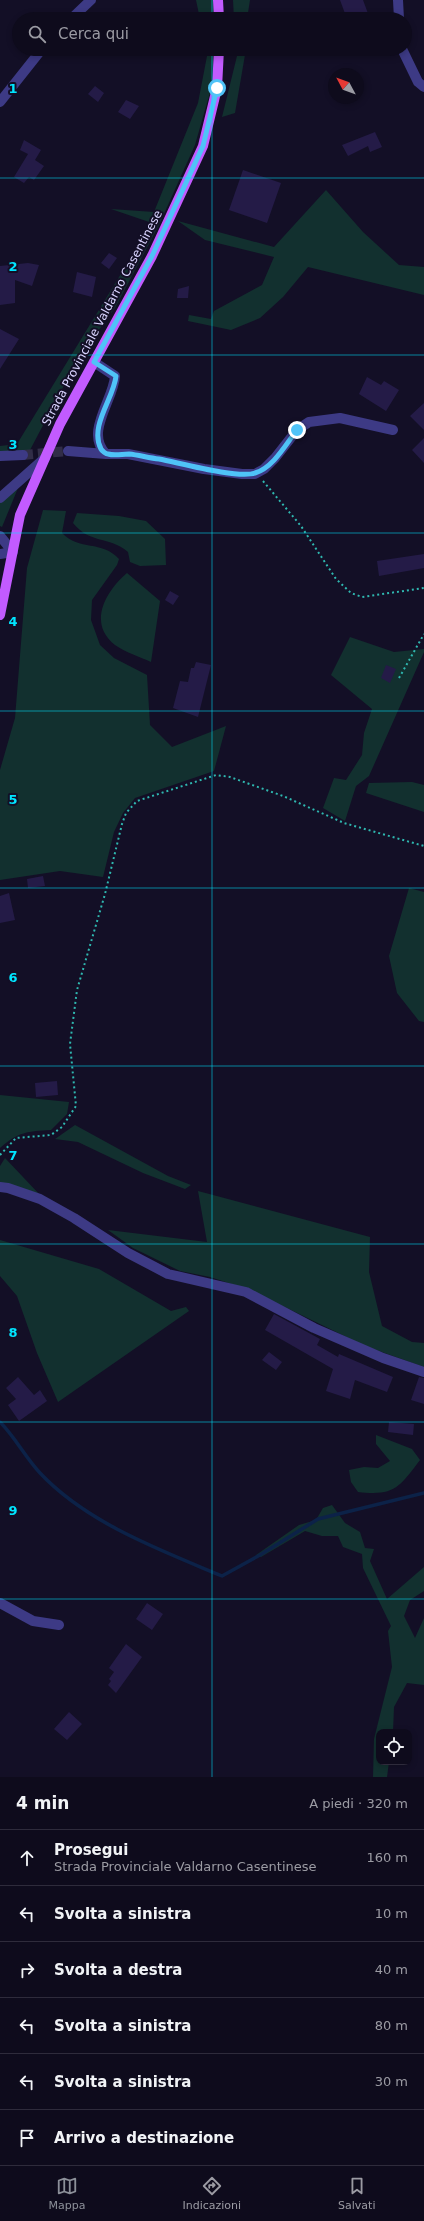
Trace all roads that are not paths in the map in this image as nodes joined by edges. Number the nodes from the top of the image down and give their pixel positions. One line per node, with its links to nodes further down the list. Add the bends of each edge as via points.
1 (90, 0): 4 (street)
2 (218, 0): 5 (main road)
3 (398, 0): 6 (street)
4 (78, 12)
5 (219, 12)
6 (399, 12)
7 (36, 56): 11 (street)
8 (219, 56): 12 (main road, Strada Provinciale Valdarno Casentinese, via 217,88 203,146 152,256)
9 (405, 56): 10 (street, via 418,82)
10 (424, 87)
11 (0, 102)
12 (94, 362): 15 (street, via 116,376 99,431 101,449); 18 (main road, Strada Provinciale Valdarno Casentinese, via 60,424)
13 (393, 430): 15 (street, via 340,418 309,422 297,430 264,469 255,474 212,470 128,454)
14 (68, 451): 15 (street)
15 (106, 454)
16 (23, 455): 17 (street)
17 (0, 456)
18 (45, 458): 19 (street); 21 (main road, Strada Provinciale Valdarno Casentinese, via 20,515)
19 (0, 498)
20 (0, 536): 21 (street)
21 (13, 552): 22 (street); 23 (main road, Strada Provinciale Valdarno Casentinese)
22 (0, 554)
23 (0, 616)
24 (0, 1187): 25 (street, via 40,1199 128,1253 168,1274 246,1292 314,1328 383,1358)
25 (424, 1372)
26 (0, 1603): 27 (street, via 33,1621)
27 (58, 1625)

